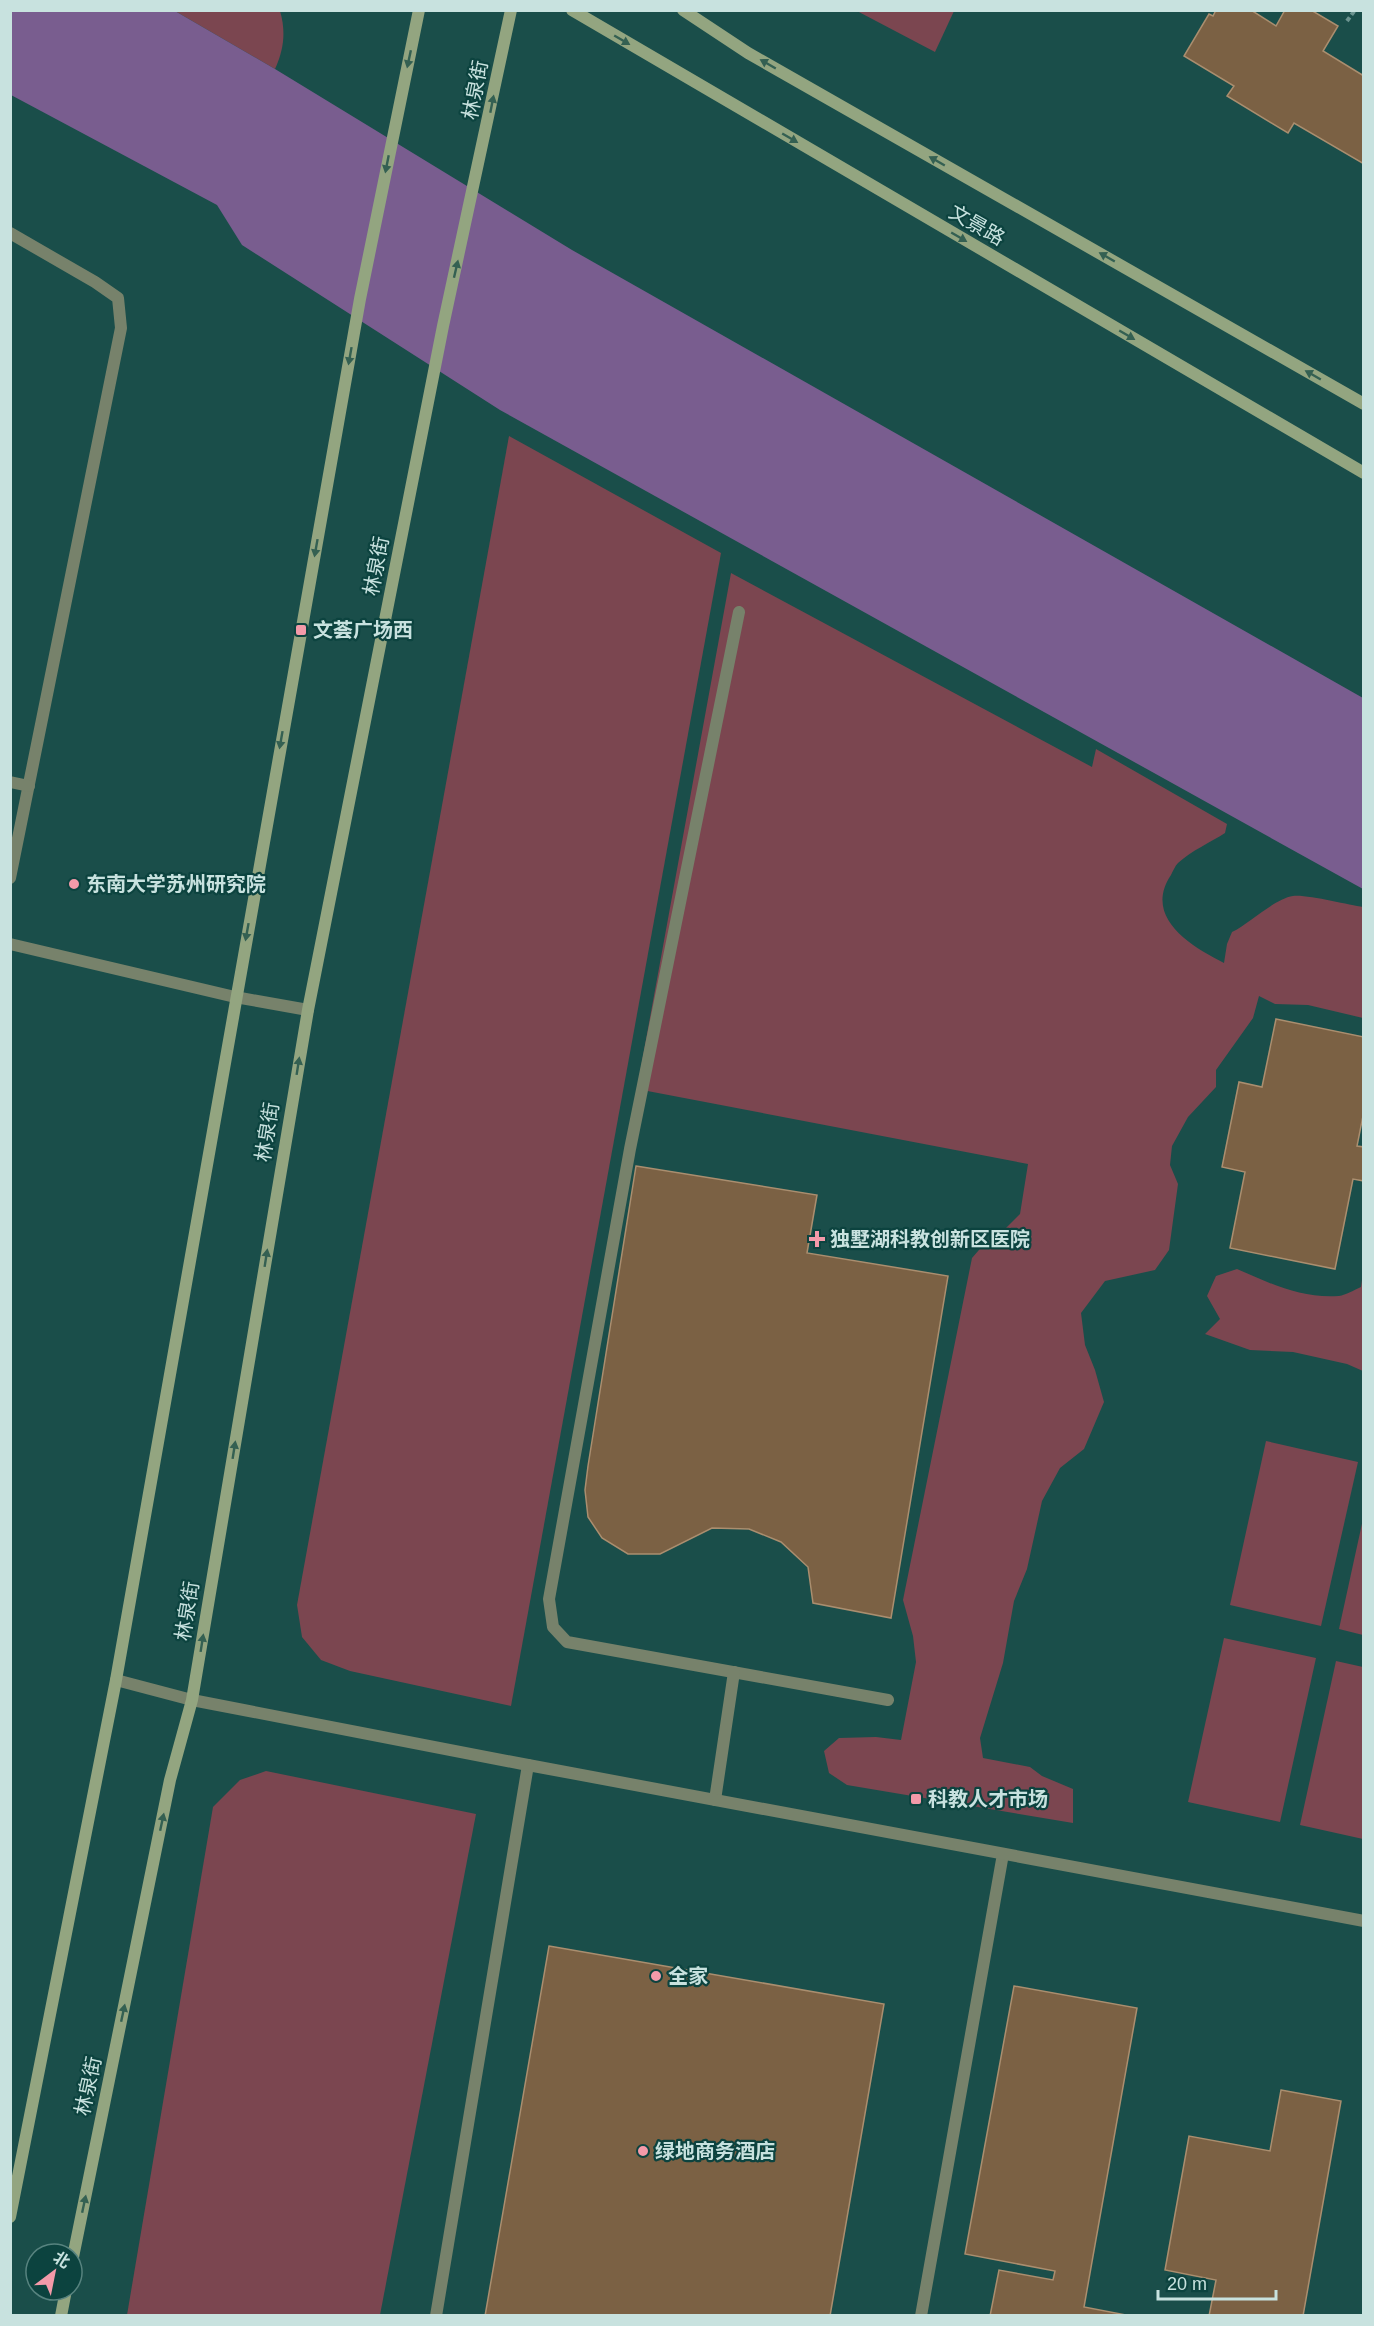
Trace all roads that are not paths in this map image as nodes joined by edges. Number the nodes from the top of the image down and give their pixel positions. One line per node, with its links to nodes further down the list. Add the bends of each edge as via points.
1 (419, 10): 13 (main road, one-way to 13, via 360,299)
2 (511, 10): 14 (main road, 林泉街, one-way to 2, via 443,326)
3 (572, 10): 7 (main road, 文景路, one-way to 7)
4 (683, 10): 6 (main road, 文景路, one-way to 4, via 748,53)
5 (10, 233): 10 (street, via 118,298 121,328)
6 (1364, 404)
7 (1364, 473)
8 (739, 612): 15 (street, via 630,1149 549,1599 553,1627 567,1642)
9 (10, 783): 10 (street)
10 (29, 786): 11 (street)
11 (10, 879)
12 (10, 944): 13 (street)
13 (235, 997): 14 (street); 16 (main road)
14 (308, 1010): 17 (main road, 林泉街, one-way to 14)
15 (734, 1672): 18 (street); 20 (street)
16 (116, 1680): 17 (street); 23 (main road)
17 (192, 1700): 19 (street); 24 (main road, 林泉街, one-way to 17, via 170,1780)
18 (888, 1700)
19 (528, 1766): 20 (street); 25 (street)
20 (715, 1800): 21 (street)
21 (1003, 1854): 22 (street); 26 (street)
22 (1364, 1921)
23 (10, 2217)
24 (76, 2242)
25 (436, 2316)
26 (921, 2316)

